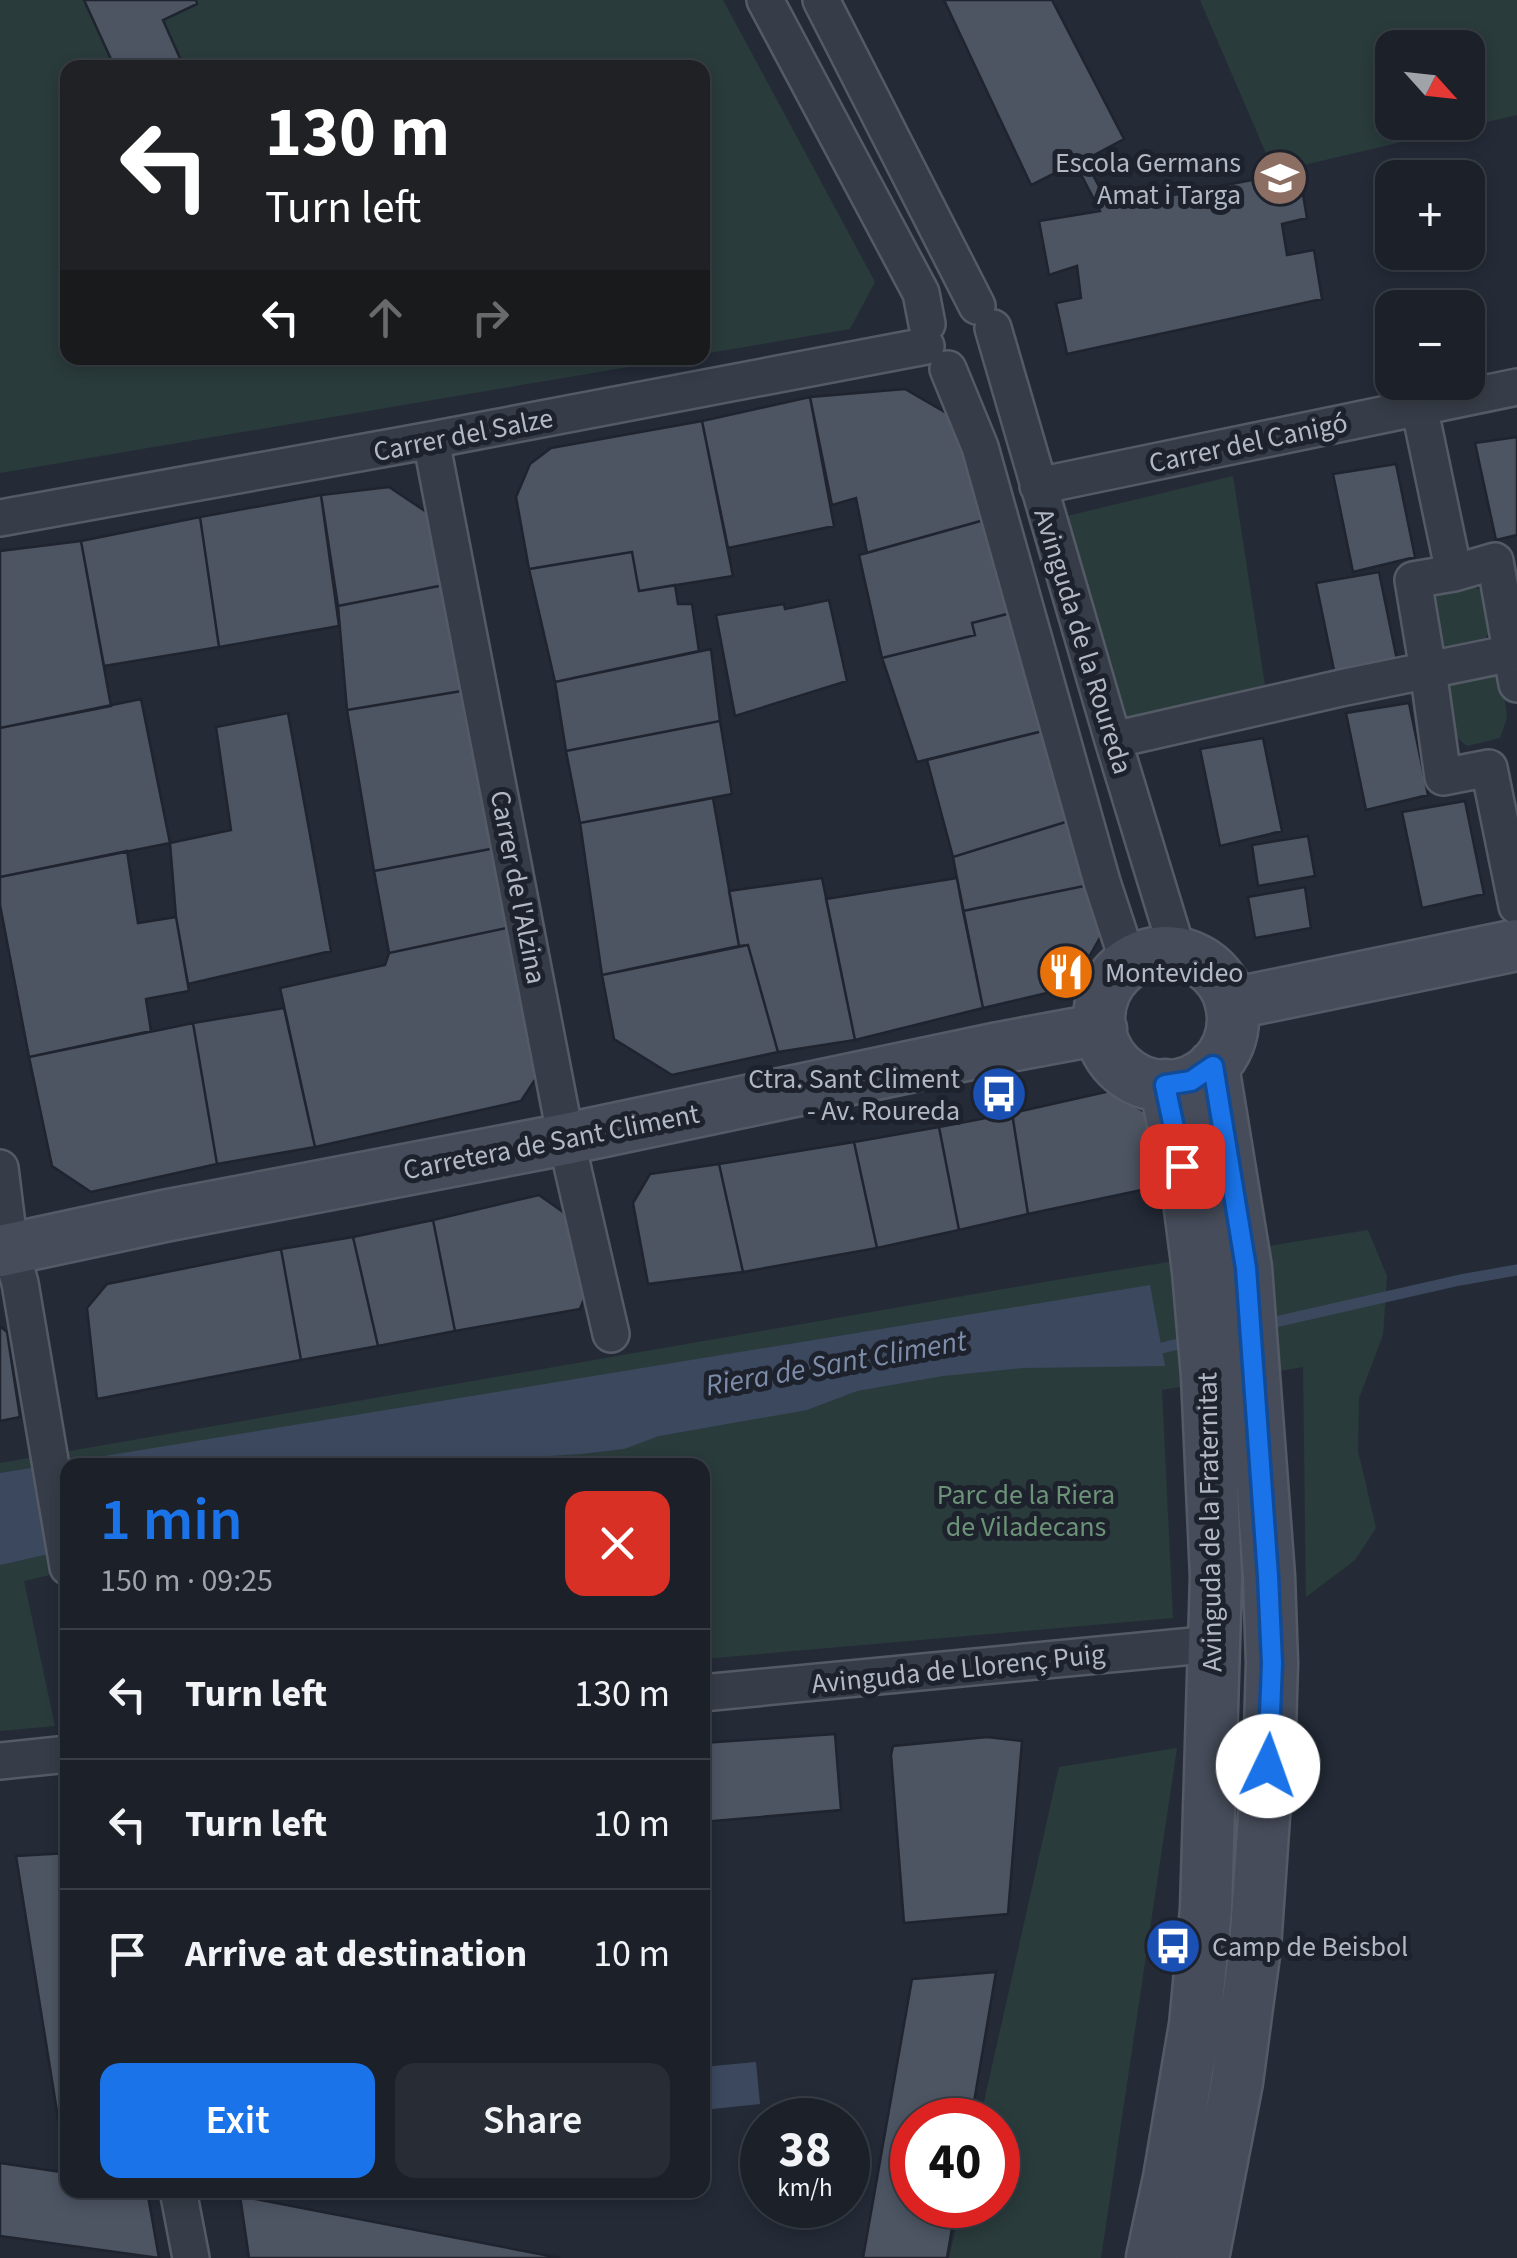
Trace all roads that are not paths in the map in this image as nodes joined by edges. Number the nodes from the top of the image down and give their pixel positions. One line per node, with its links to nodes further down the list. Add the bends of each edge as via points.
1 (765, 0): 4 (street, Avinguda de la Roureda, via 921,293)
2 (822, 0): 3 (street, Avinguda de la Roureda)
3 (985, 317): 4 (street, via 967,302 947,303 931,315); 4 (street, via 993,340 973,367 962,370); 8 (street, Avinguda de la Roureda)
4 (934, 346): 7 (street, Carrer del Salze); 18 (street, Avinguda de la Roureda, via 980,447)
5 (1517, 387): 6 (street, Carrer del Canigó)
6 (1420, 406): 8 (street, Carrer del Canigó); 10 (street)
7 (431, 440): 9 (street, Carrer del Salze); 23 (street, Carrer de l'Alzina)
8 (1038, 486): 13 (street, Avinguda de la Roureda)
9 (0, 518)
10 (1454, 573): 11 (street, via 1495,561); 12 (street, via 1413,580)
11 (1515, 663): 12 (street)
12 (1428, 670): 13 (street); 14 (street, via 1443,777)
13 (1113, 740): 17 (street, Avinguda de la Roureda)
14 (1503, 764): 15 (street)
15 (1517, 906)
16 (1517, 945): 19 (street)
17 (1178, 953): 18 (street); 19 (street, via 1212,970)
18 (1129, 964): 20 (street, via 1106,992)
19 (1231, 1004): 21 (street, via 1230,1037)
20 (1101, 1029): 22 (street, via 1122,1069); 23 (street, Carretera de Sant Climent)
21 (1213, 1066): 22 (street, via 1191,1081); 26 (street, Avinguda de la Fraternitat)
22 (1165, 1085): 26 (street, Avinguda de la Fraternitat, via 1188,1200)
23 (566, 1139): 25 (street, Carretera de Sant Climent); 27 (street, Carrer de l'Alzina)
24 (0, 1168): 25 (street)
25 (5, 1250): 29 (street, via 20,1282)
26 (1222, 1270): 28 (street, Avinguda de la Fraternitat)
27 (610, 1334)
28 (1230, 1373): 30 (street, Avinguda de la Fraternitat); 37 (street, Avinguda de la Fraternitat, via 1268,1576 1270,1730 1255,1947)
29 (60, 1521)
30 (1214, 1644): 31 (street, Avinguda de Llorenç Puig); 36 (street, Avinguda de la Fraternitat, via 1206,1909 1194,2025)
31 (710, 1692)
32 (60, 1755): 33 (street)
33 (0, 1761)
34 (180, 2198): 35 (street)
35 (191, 2258)
36 (1152, 2258)
37 (1203, 2258)

